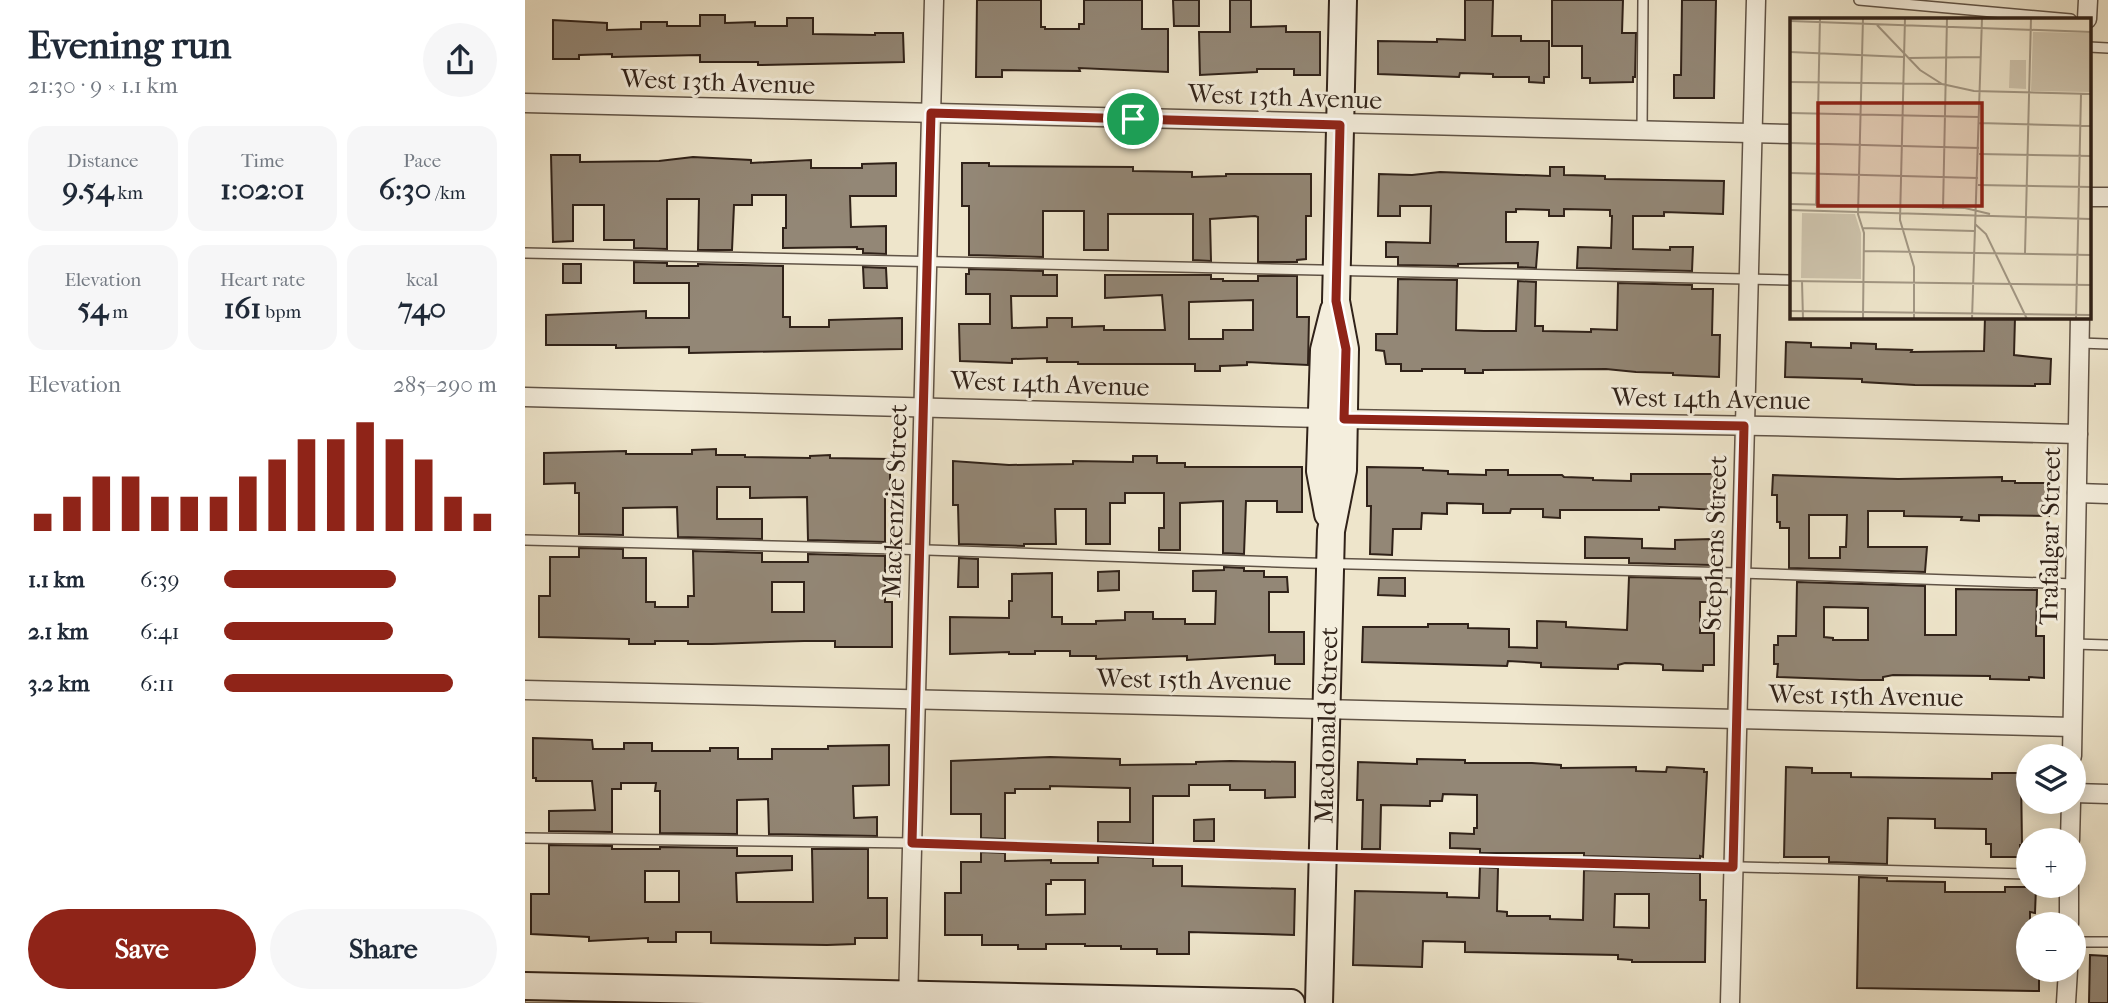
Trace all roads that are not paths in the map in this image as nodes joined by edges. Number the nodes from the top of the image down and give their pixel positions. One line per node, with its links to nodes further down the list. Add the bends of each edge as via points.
1 (934, 0): 10 (street, Mackenzie Street)
2 (1343, 0): 11 (street, Macdonald Street)
3 (1643, 0): 12 (lane)
4 (1756, 0): 13 (street, Stephens Street)
5 (1859, 0): 7 (lane)
6 (2088, 0): 8 (street)
7 (2060, 18)
8 (2087, 18)
9 (525, 103): 10 (street, West 13th Avenue)
10 (931, 113): 11 (street, West 13th Avenue); 16 (street, Mackenzie Street)
11 (1340, 125): 12 (street, West 13th Avenue); 17 (street, Macdonald Street)
12 (1642, 131): 13 (street, West 13th Avenue)
13 (1752, 133): 14 (street, West 13th Avenue); 18 (street, Stephens Street)
14 (1790, 134)
15 (525, 253): 16 (lane)
16 (927, 262): 17 (lane); 24 (street, Mackenzie Street)
17 (1337, 270): 18 (lane); 25 (street, Macdonald Street, via 1336,301 1324,350)
18 (1748, 279): 19 (lane); 26 (street, Stephens Street)
19 (1790, 280)
20 (2080, 318): 21 (street, Trafalgar Street)
21 (2080, 343): 22 (lane); 27 (street, Trafalgar Street)
22 (2108, 344)
23 (525, 397): 24 (street, West 14th Avenue)
24 (925, 407): 25 (street, West 14th Avenue); 31 (street, Mackenzie Street)
25 (1333, 419): 26 (street, West 14th Avenue); 32 (street, Macdonald Street, via 1320,471 1331,531)
26 (1744, 426): 27 (street, West 14th Avenue); 33 (street, Stephens Street)
27 (2078, 434): 28 (street, Trafalgar Street)
28 (2077, 493): 29 (street); 34 (street, Trafalgar Street)
29 (2108, 494)
30 (525, 540): 31 (lane)
31 (919, 550): 32 (lane); 38 (street, Mackenzie Street)
32 (1330, 564): 33 (lane); 39 (street, Macdonald Street)
33 (1741, 573): 34 (lane); 40 (street, Stephens Street)
34 (2075, 584): 35 (street, Trafalgar Street)
35 (2074, 644): 36 (lane); 41 (street, Trafalgar Street)
36 (2108, 645)
37 (525, 690): 38 (street, West 15th Avenue)
38 (915, 699): 39 (street, West 15th Avenue); 46 (street, Mackenzie Street)
39 (1327, 709): 40 (street, West 15th Avenue); 47 (street, Macdonald Street)
40 (1736, 719): 41 (street, West 15th Avenue); 48 (street, Stephens Street)
41 (2072, 727): 42 (street, Trafalgar Street)
42 (2072, 744)
43 (2086, 793): 44 (street)
44 (2108, 794)
45 (525, 838): 46 (lane)
46 (912, 843): 47 (lane); 54 (street, Mackenzie Street)
47 (1323, 856): 48 (lane); 56 (street, Macdonald Street)
48 (1733, 867): 49 (lane); 57 (street, Stephens Street)
49 (2016, 874)
50 (2086, 942): 51 (lane)
51 (2108, 942)
52 (2067, 982): 58 (street)
53 (525, 986): 54 (street)
54 (908, 999): 55 (street)
55 (1291, 1003)
56 (1319, 1003)
57 (1730, 1003)
58 (2066, 1003)

